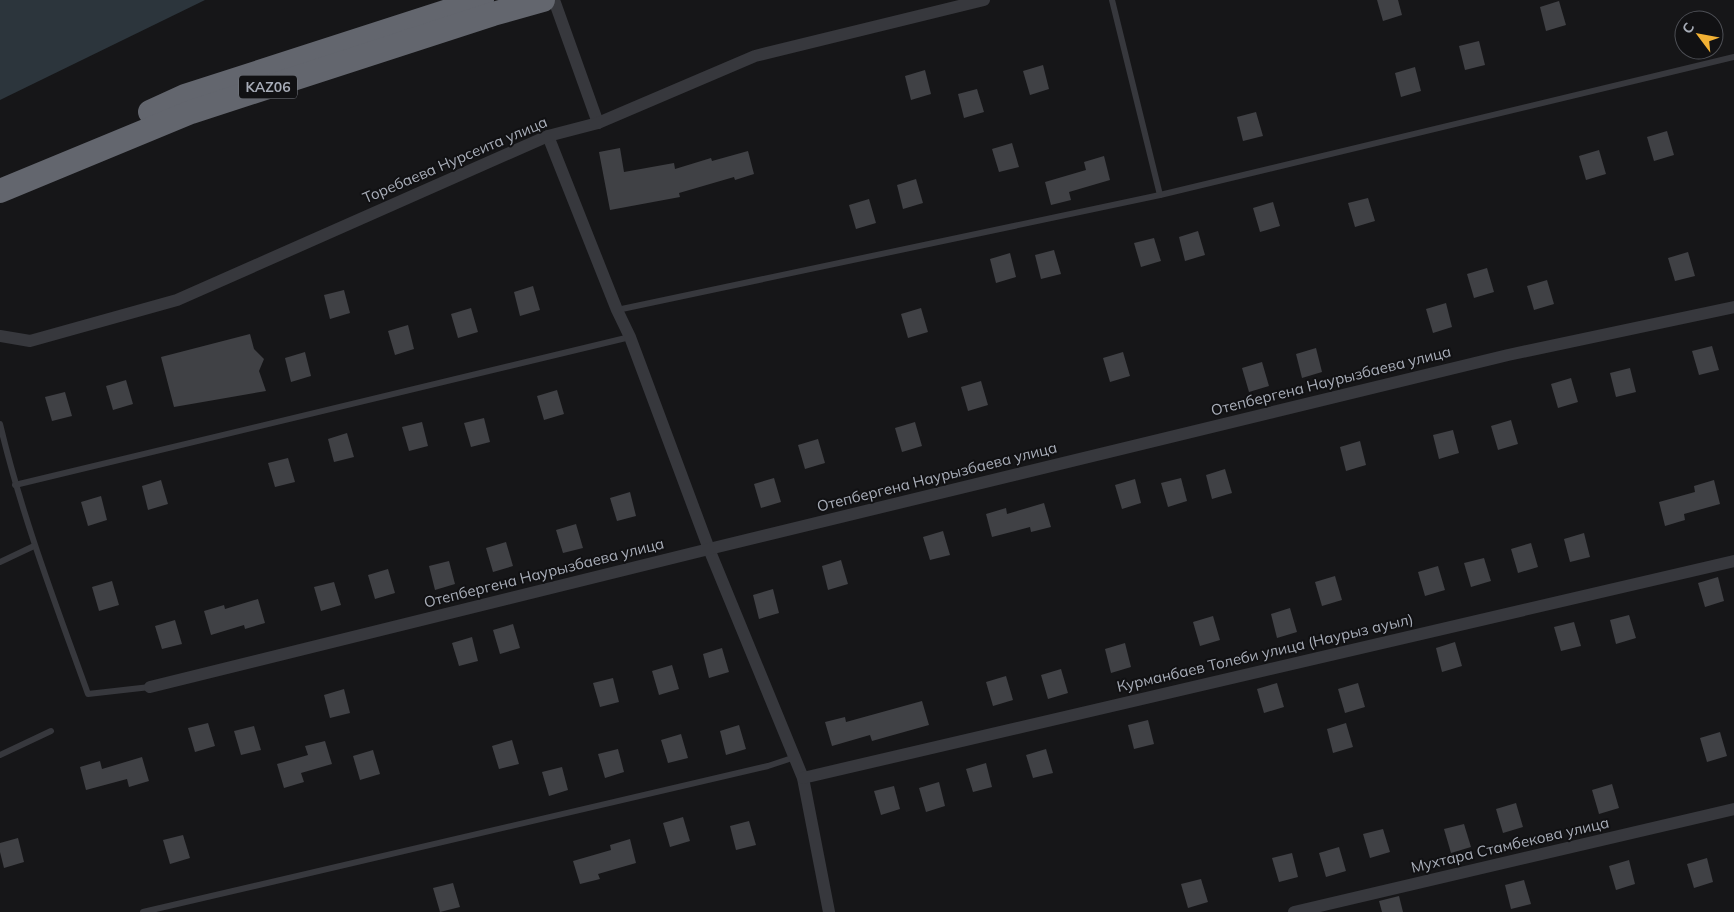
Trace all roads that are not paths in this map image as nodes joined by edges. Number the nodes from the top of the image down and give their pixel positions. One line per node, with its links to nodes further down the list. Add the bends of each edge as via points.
1 (482, 0): 9 (highway, KАZ06, via 185,96)
2 (543, 0): 10 (highway, KАZ06, via 191,112)
3 (554, 0): 7 (street)
4 (984, 0): 7 (street, Торебаева Нурсеита улица, via 755,56)
5 (1112, 0): 11 (lane)
6 (1734, 58): 11 (lane)
7 (598, 123): 8 (street, Торебаева Нурсеита улица)
8 (548, 136): 13 (street); 14 (street, Торебаева Нурсеита улица, via 177,300 30,341)
9 (0, 179)
10 (0, 191)
11 (1160, 195): 13 (lane)
12 (1734, 307): 19 (street, Отепбергена Наурызбаева улица, via 1508,355)
13 (617, 310): 15 (street)
14 (0, 336)
15 (630, 337): 17 (lane); 19 (street)
16 (0, 424): 17 (lane)
17 (15, 486): 18 (lane)
18 (34, 546): 21 (lane); 22 (lane, via 88,694)
19 (709, 549): 22 (street, Отепбергена Наурызбаева улица); 25 (street)
20 (1734, 561): 26 (street, Курманбаев Толеби улица (Наурыз ауыл))
21 (0, 562)
22 (150, 687)
23 (51, 732): 24 (lane)
24 (0, 755)
25 (795, 757): 26 (street); 28 (lane, via 768,766)
26 (803, 778): 29 (street)
27 (1734, 809): 30 (street, Мухтара Стамбекова улица)
28 (143, 912)
29 (829, 912)
30 (1294, 912)

